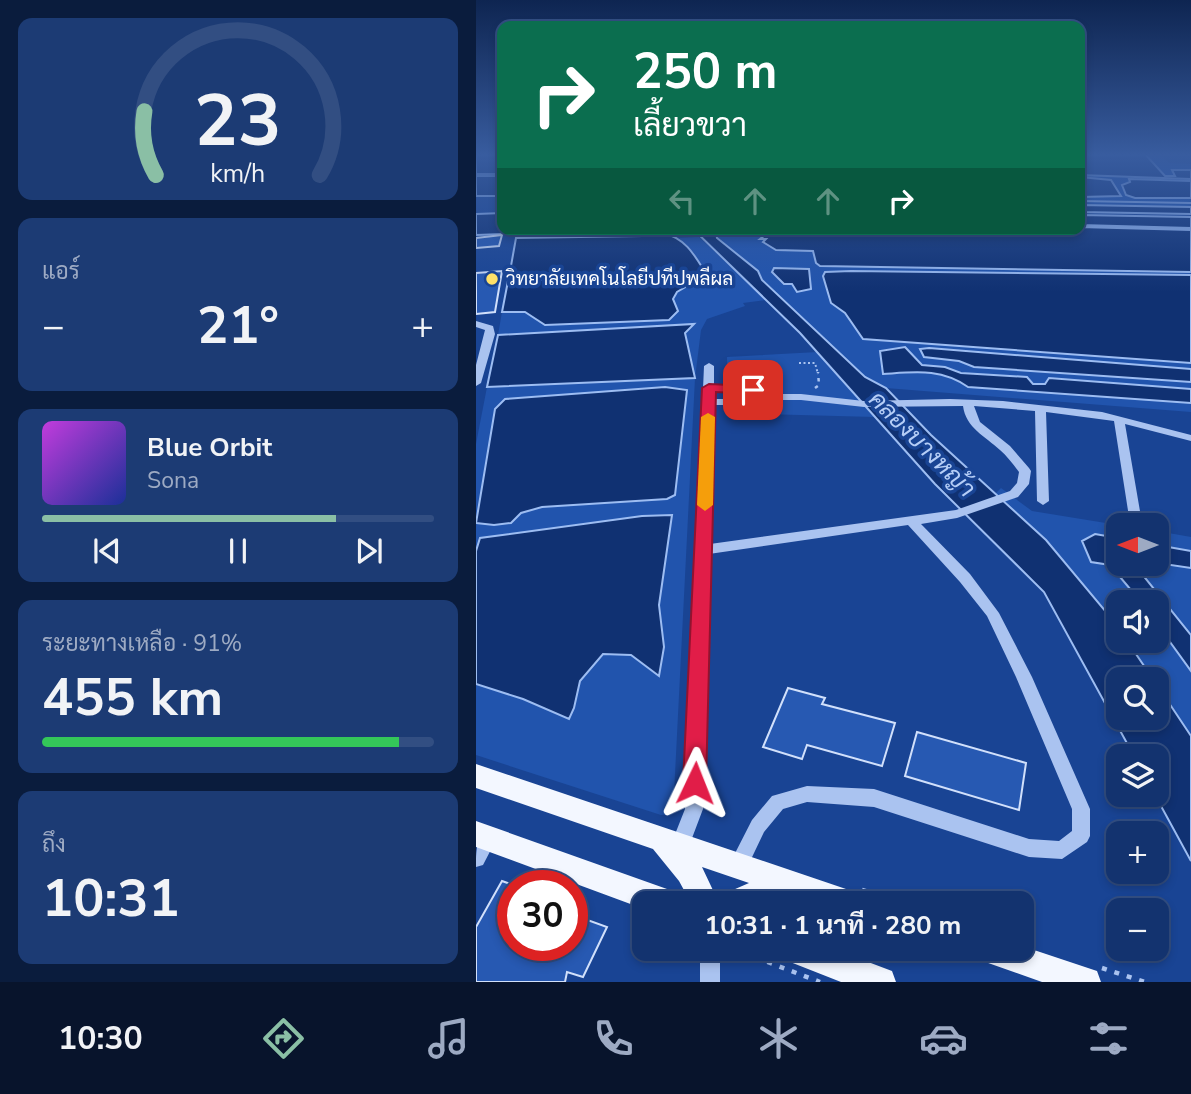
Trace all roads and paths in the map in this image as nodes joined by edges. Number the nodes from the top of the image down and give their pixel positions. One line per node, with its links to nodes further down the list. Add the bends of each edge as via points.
1 (488, 318): 2 (street)
2 (476, 322): 5 (street, via 490,328)
3 (799, 363): 8 (path, via 818,366 819,385)
4 (709, 366): 6 (street)
5 (476, 383)
6 (709, 395): 7 (street, via 763,402); 17 (street)
7 (778, 397): 8 (street)
8 (806, 398): 9 (street)
9 (819, 399): 10 (street, via 864,404)
10 (968, 403): 11 (street); 16 (street, via 974,424 1006,449 1024,471 1023,484 1007,496 959,513)
11 (1040, 408): 12 (street); 14 (street)
12 (1119, 419): 13 (street); 15 (street)
13 (1191, 438)
14 (1043, 501)
15 (1134, 513)
16 (911, 522): 17 (street); 21 (street, via 992,613 1081,809 1081,836 1062,850 1029,848 874,799 807,794 778,802 758,826)
17 (703, 551): 20 (street, via 694,809)
18 (476, 776): 20 (main road)
19 (480, 843): 24 (main road)
20 (669, 843): 21 (main road); 22 (main road)
21 (737, 867): 23 (main road)
22 (701, 891)
23 (810, 891)
24 (632, 892)
25 (710, 961): 29 (street)
26 (765, 961): 30 (path)
27 (825, 961): 31 (main road)
28 (1023, 961): 32 (main road)
29 (710, 982)
30 (820, 982)
31 (881, 982)
32 (1086, 982)

